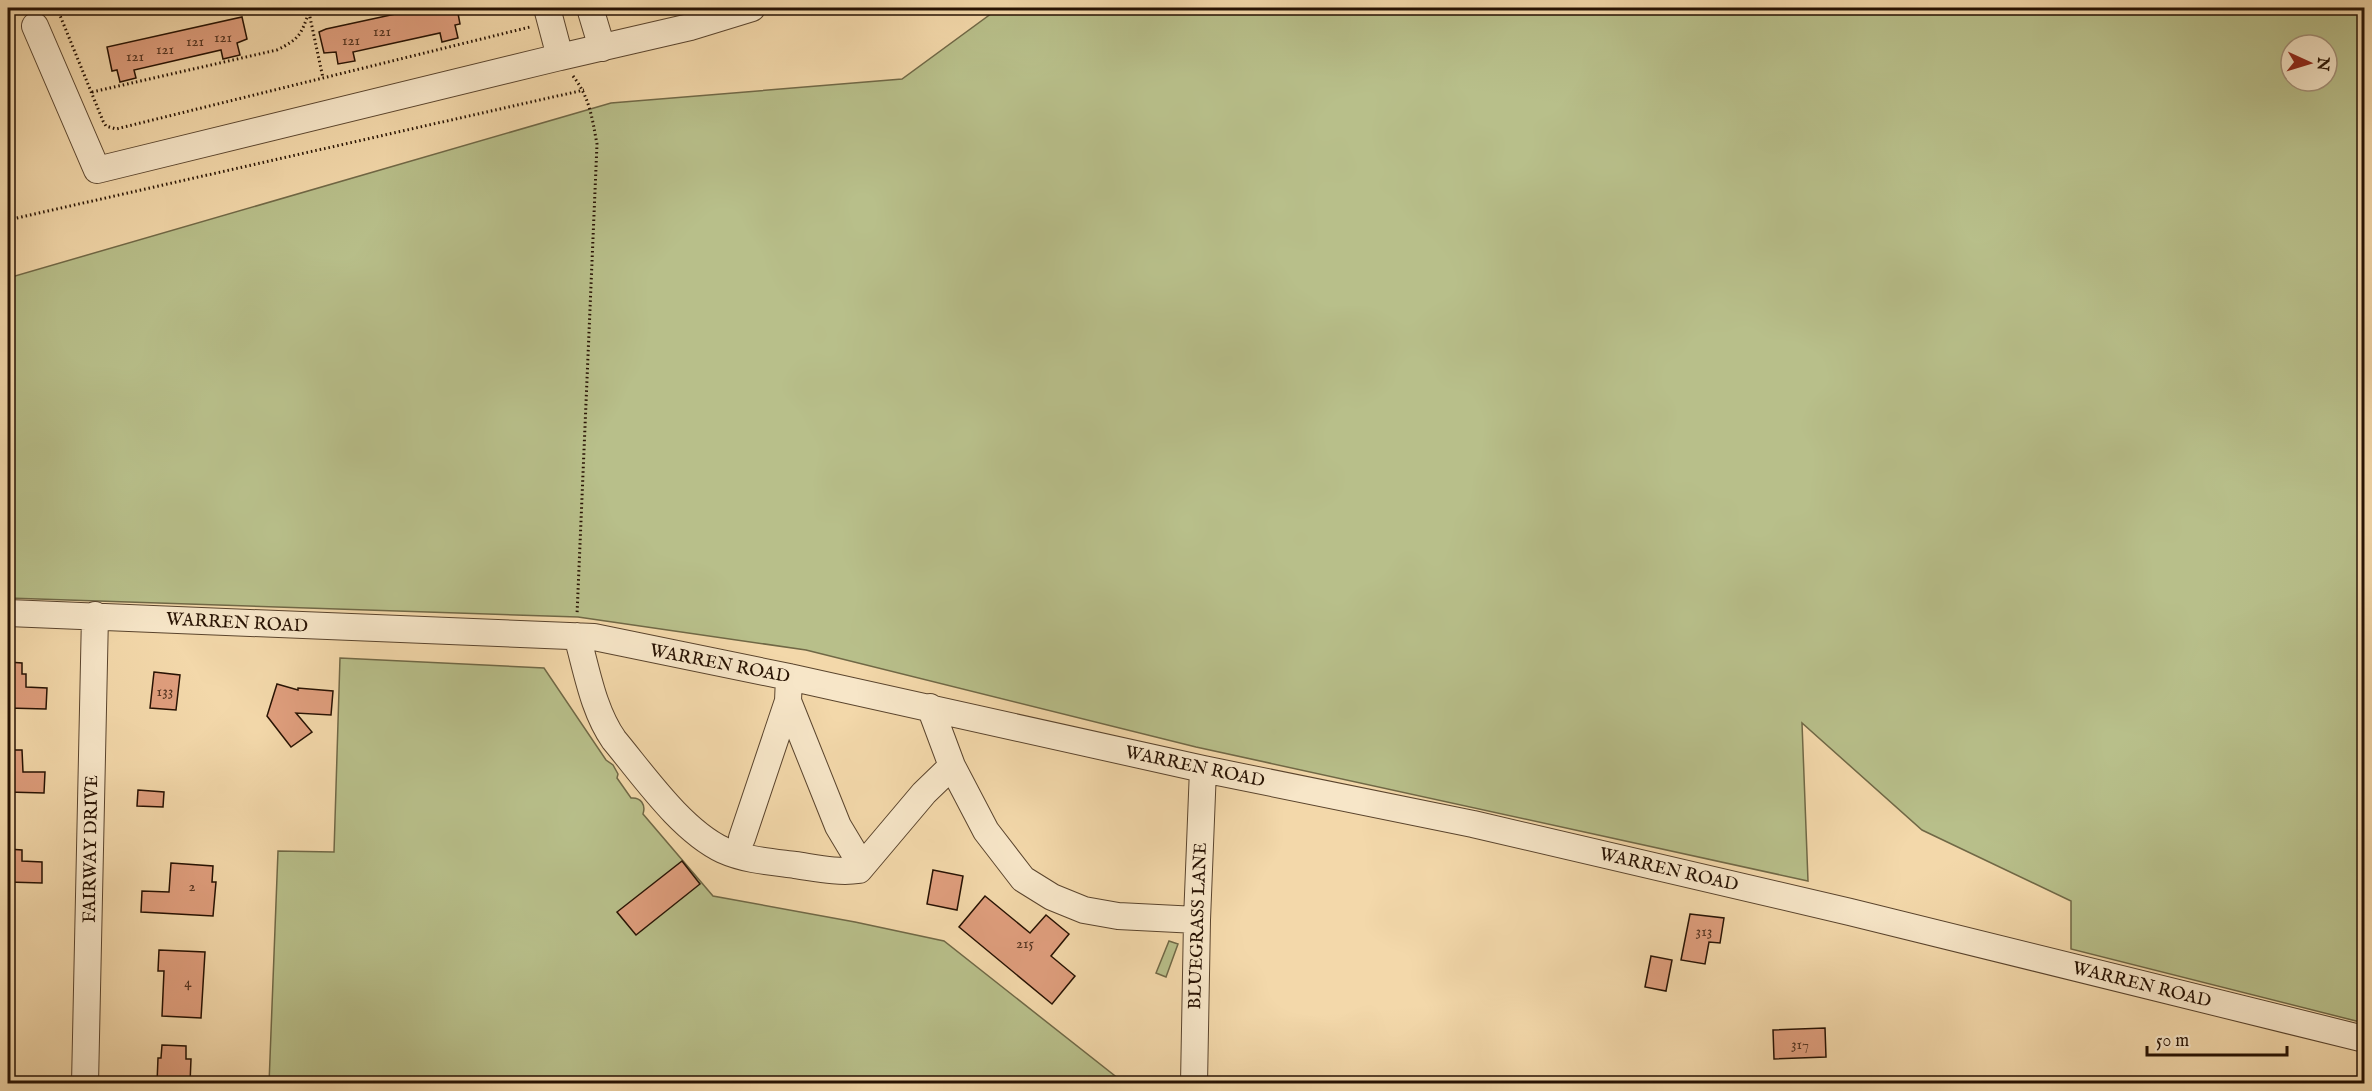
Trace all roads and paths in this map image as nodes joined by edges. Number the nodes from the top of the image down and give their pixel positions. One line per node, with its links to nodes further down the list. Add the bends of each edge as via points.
1 (57, 8): 10 (path)
2 (590, 8): 7 (street)
3 (752, 8): 7 (street)
4 (308, 10): 9 (path); 10 (path, via 299,36 277,50)
5 (549, 15): 8 (street); 9 (path)
6 (35, 26): 8 (street, via 97,170)
7 (602, 48): 8 (street)
8 (560, 57)
9 (323, 78): 10 (path, via 116,129 106,126)
10 (92, 92)
11 (8, 220): 14 (path, via 584,90 597,144)
12 (8, 613): 13 (street, WARREN ROAD)
13 (95, 615): 14 (street, WARREN ROAD); 23 (street, FAIRWAY DRIVE)
14 (577, 636): 15 (street, WARREN ROAD, via 594,637); 17 (street, via 596,702 614,740 700,838 742,857 859,870)
15 (788, 689): 16 (street, WARREN ROAD); 19 (street); 20 (street, via 838,826)
16 (930, 707): 17 (street); 18 (street, WARREN ROAD)
17 (952, 766): 21 (street, via 986,831 1023,879 1084,910)
18 (1203, 769): 21 (street, BLUEGRASS LANE); 22 (street, WARREN ROAD, via 1496,829)
19 (742, 838)
20 (856, 856)
21 (1197, 920): 24 (street, BLUEGRASS LANE)
22 (2364, 1039)
23 (85, 1083)
24 (1194, 1083)

